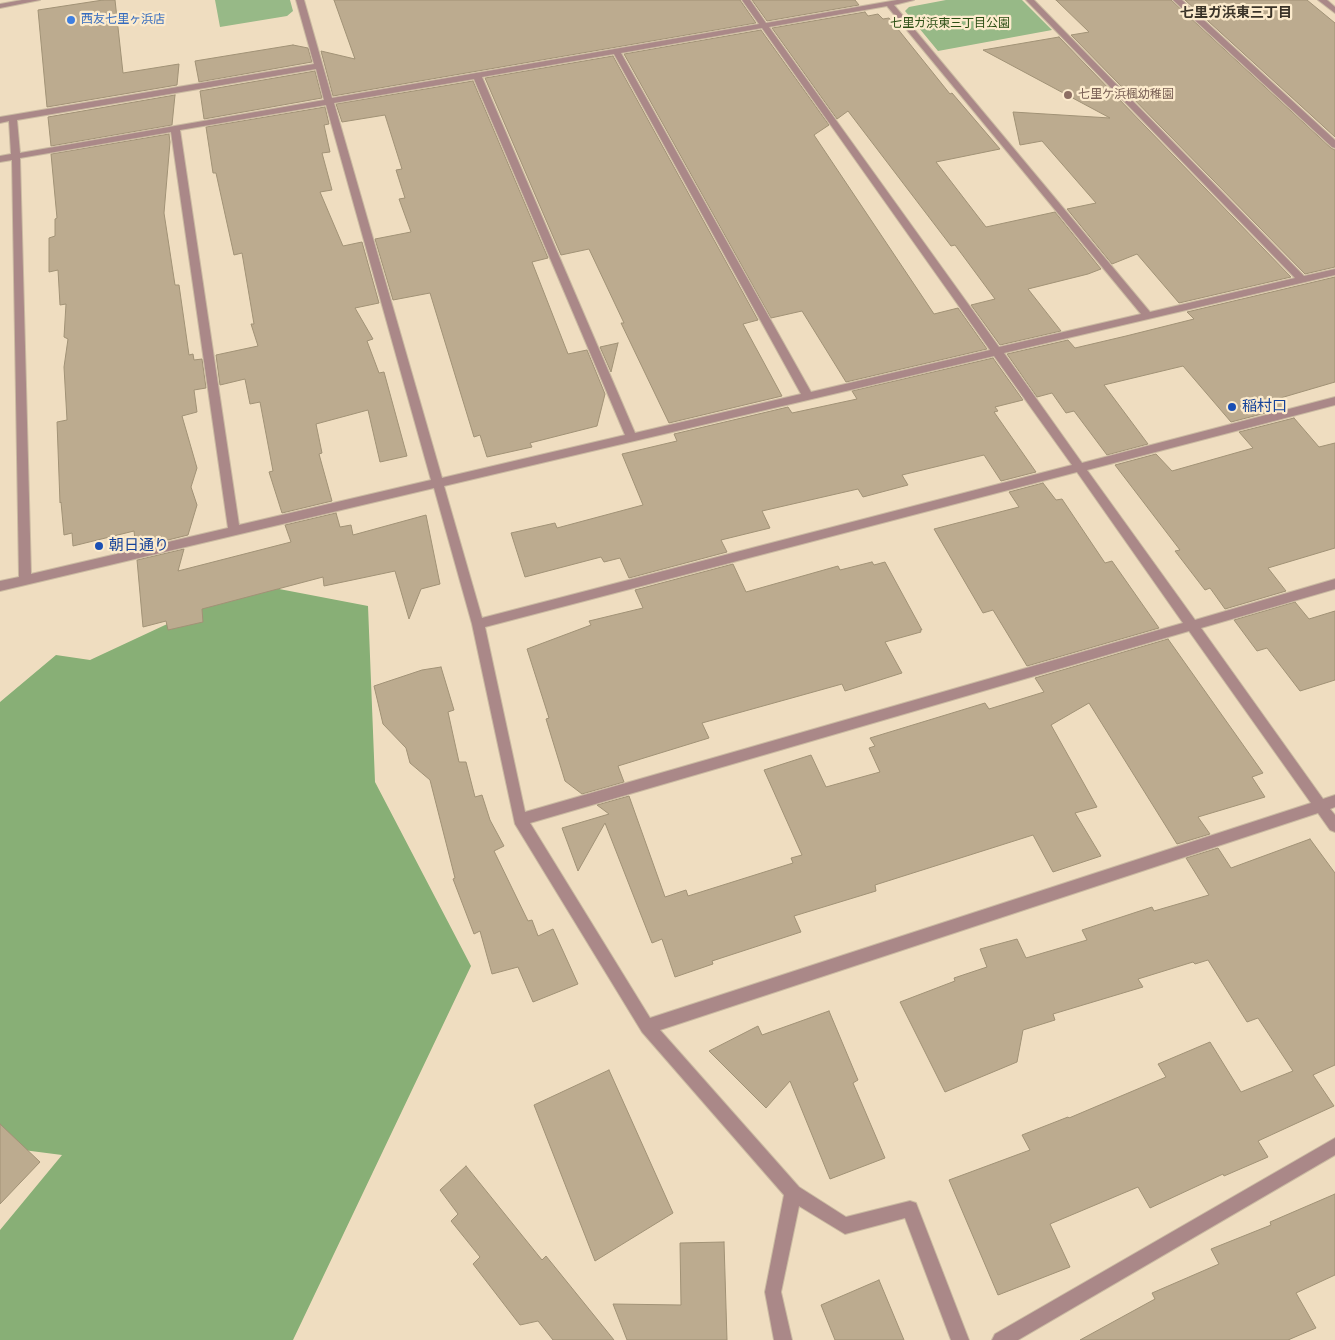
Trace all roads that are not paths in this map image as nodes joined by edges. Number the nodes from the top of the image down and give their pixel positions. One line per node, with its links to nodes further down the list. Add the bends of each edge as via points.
1 (36, 0): 8 (street)
2 (300, 0): 14 (street)
3 (746, 0): 12 (street)
4 (910, 0): 9 (street)
5 (1030, 0): 24 (street)
6 (1177, 0): 20 (street)
7 (1322, 0): 11 (street)
8 (11, 2): 10 (street)
9 (889, 4): 12 (street); 25 (street)
10 (0, 6)
11 (1335, 10)
12 (764, 26): 13 (street); 26 (street)
13 (616, 52): 15 (street); 27 (street)
14 (319, 66): 16 (street); 17 (street)
15 (477, 76): 16 (street); 29 (street)
16 (329, 102): 19 (street); 31 (street)
17 (13, 118): 18 (street); 21 (street)
18 (0, 120)
19 (175, 129): 21 (street); 32 (street)
20 (1335, 145)
21 (16, 156): 22 (street); 33 (street)
22 (0, 159)
23 (1335, 272): 24 (street)
24 (1302, 280): 25 (street)
25 (1148, 316): 26 (street)
26 (996, 351): 27 (street); 30 (street)
27 (808, 396): 29 (street)
28 (1335, 401): 30 (street)
29 (631, 437): 31 (street)
30 (1079, 467): 36 (street); 37 (street)
31 (438, 482): 32 (street); 36 (street)
32 (234, 530): 33 (street)
33 (25, 580): 35 (street)
34 (1335, 584): 37 (street)
35 (0, 586)
36 (478, 624): 40 (street)
37 (1192, 626): 39 (street); 40 (street)
38 (1335, 801): 39 (street)
39 (1321, 806): 41 (street); 42 (street)
40 (520, 820): 42 (street)
41 (1335, 826)
42 (647, 1026): 44 (street)
43 (1335, 1146): 47 (street)
44 (793, 1193): 45 (street, via 773,1292); 46 (street, via 845,1226 910,1209)
45 (784, 1340)
46 (960, 1340)
47 (1001, 1340)

